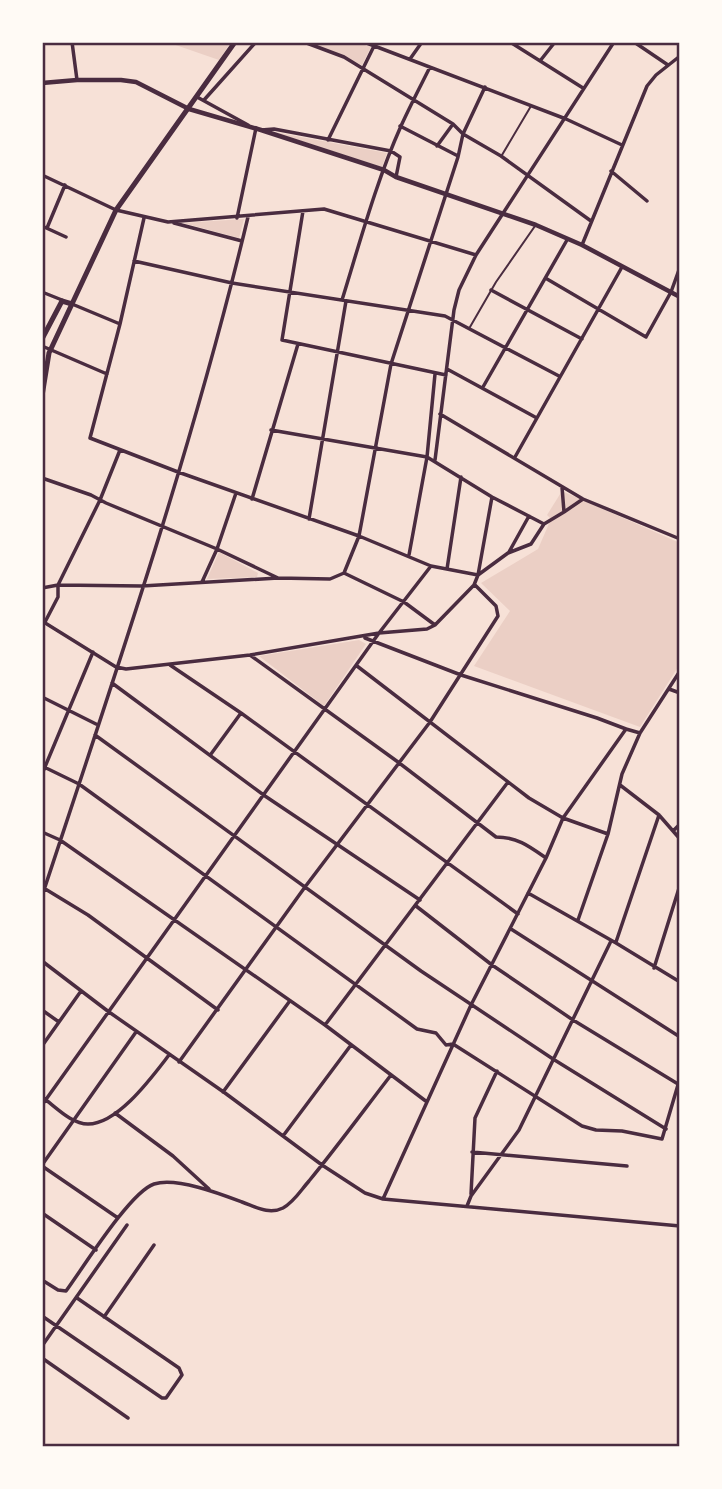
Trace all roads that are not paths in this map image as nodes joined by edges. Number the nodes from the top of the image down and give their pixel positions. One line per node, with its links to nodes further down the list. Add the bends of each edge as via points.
1 (72, 42): 20 (street)
2 (235, 42): 17 (main road)
3 (256, 42): 19 (street)
4 (304, 42): 18 (street)
5 (364, 42): 11 (street)
6 (422, 42): 13 (street)
7 (510, 42): 14 (street)
8 (555, 42): 14 (street)
9 (614, 42): 23 (street)
10 (634, 42): 15 (street)
11 (374, 46): 13 (street); 18 (street)
12 (680, 56): 15 (street)
13 (410, 59): 16 (street)
14 (540, 61): 23 (street)
15 (668, 65): 36 (street, via 648,86)
16 (430, 67): 22 (street); 26 (street)
17 (217, 68): 19 (street); 24 (main road)
18 (363, 68): 26 (street); 35 (street)
19 (226, 77): 25 (street)
20 (77, 80): 21 (street); 28 (street, via 136,82)
21 (42, 83)
22 (485, 87): 27 (street); 34 (street)
23 (583, 88): 29 (street)
24 (197, 97): 25 (street); 28 (main road)
25 (204, 100): 31 (street)
26 (413, 101): 30 (street); 32 (street)
27 (531, 106): 29 (street); 39 (lane)
28 (189, 109): 31 (street); 49 (main road)
29 (566, 119): 36 (street); 44 (street)
30 (453, 124): 34 (street); 37 (street)
31 (249, 126): 33 (street)
32 (400, 127): 37 (street); 38 (street)
33 (258, 129): 35 (street); 41 (street); 54 (street)
34 (463, 134): 39 (street); 40 (street)
35 (328, 139): 38 (street)
36 (622, 145): 42 (street)
37 (437, 146): 40 (street)
38 (391, 151): 41 (street); 45 (street, via 400,157)
39 (501, 156): 44 (street)
40 (458, 157): 47 (street)
41 (384, 170): 45 (street); 55 (street)
42 (611, 171): 48 (street); 56 (street)
43 (42, 175): 46 (street)
44 (528, 175): 51 (street); 56 (street)
45 (396, 177): 47 (street)
46 (65, 184): 49 (street); 59 (street)
47 (445, 195): 51 (street); 61 (street)
48 (647, 201)
49 (117, 210): 53 (street); 78 (main road)
50 (303, 210): 52 (street); 55 (street, via 324,209); 74 (street)
51 (501, 215): 58 (street); 65 (street)
52 (248, 217): 54 (street); 63 (street)
53 (145, 218): 57 (street); 66 (street)
54 (237, 218): 57 (street)
55 (366, 220): 61 (street); 76 (street)
56 (591, 221): 64 (street)
57 (169, 222): 63 (street)
58 (536, 225): 62 (street); 71 (lane)
59 (44, 227): 60 (street)
60 (66, 237)
61 (430, 240): 65 (street); 79 (street)
62 (567, 240): 64 (street); 69 (street)
63 (242, 241): 70 (street)
64 (583, 245): 67 (street)
65 (476, 255): 82 (street, via 459,290)
66 (134, 261): 70 (street); 83 (street)
67 (623, 266): 73 (street); 80 (street)
68 (680, 267): 73 (street)
69 (547, 279): 80 (street); 81 (street)
70 (232, 284): 74 (street); 110 (street)
71 (491, 290): 81 (street); 84 (lane)
72 (42, 292): 77 (street)
73 (671, 292): 75 (street); 80 (street, via 646,337)
74 (289, 293): 76 (street); 88 (street, via 282,340)
75 (680, 297)
76 (344, 300): 79 (street); 92 (street)
77 (62, 302): 78 (main road); 85 (main road)
78 (71, 306): 83 (street); 86 (main road)
79 (409, 309): 82 (street); 93 (street)
80 (599, 309): 87 (street)
81 (528, 310): 87 (street); 91 (street)
82 (452, 320): 84 (street); 94 (street)
83 (120, 324): 95 (street)
84 (469, 330): 91 (street)
85 (43, 337): 86 (main road)
86 (54, 340): 90 (main road)
87 (582, 340): 98 (street)
88 (298, 344): 92 (street); 103 (street)
89 (42, 346): 90 (street)
90 (50, 349): 95 (street); 100 (main road)
91 (504, 349): 98 (street); 99 (street)
92 (337, 352): 93 (street); 104 (street)
93 (391, 364): 96 (street); 105 (street)
94 (447, 369): 97 (street); 99 (street)
95 (107, 374): 106 (street, via 90,438)
96 (435, 374): 97 (street); 107 (street)
97 (446, 375): 101 (street)
98 (559, 376): 102 (street)
99 (483, 387): 102 (street)
100 (42, 396)
101 (440, 414): 108 (street); 109 (street)
102 (536, 417): 108 (street)
103 (271, 430): 104 (street); 116 (street)
104 (322, 439): 105 (street); 121 (street)
105 (375, 447): 107 (street); 124 (street)
106 (120, 450): 110 (street); 118 (street)
107 (427, 457): 109 (street); 128 (street)
108 (515, 457): 113 (street)
109 (435, 460): 111 (street)
110 (177, 472): 114 (street); 123 (street)
111 (461, 477): 115 (street); 130 (street)
112 (42, 478): 118 (street)
113 (562, 487): 117 (street); 119 (street)
114 (236, 494): 116 (street); 126 (street)
115 (492, 497): 120 (street); 132 (street)
116 (251, 499): 121 (street)
117 (583, 499): 119 (street); 125 (street)
118 (100, 500): 123 (street); 135 (street)
119 (564, 512): 122 (street)
120 (528, 516): 122 (street); 127 (street)
121 (309, 519): 124 (street)
122 (544, 524): 127 (street, via 531,544)
123 (161, 526): 126 (street); 137 (street)
124 (359, 536): 128 (street); 131 (street)
125 (680, 539)
126 (217, 549): 133 (street); 134 (street)
127 (508, 554): 132 (street)
128 (409, 555): 129 (street)
129 (431, 566): 130 (street); 139 (street)
130 (446, 569): 132 (street)
131 (344, 573): 133 (street, via 330,579); 139 (street)
132 (478, 575): 136 (street)
133 (278, 578): 134 (street)
134 (202, 582): 137 (street)
135 (58, 585): 137 (street); 138 (street); 140 (street, via 58,597)
136 (474, 585): 141 (street); 151 (street, via 496,606 498,616)
137 (142, 586): 149 (street)
138 (42, 588)
139 (404, 602): 141 (street); 142 (street)
140 (43, 622): 145 (street)
141 (435, 625): 142 (street)
142 (379, 633): 143 (street); 144 (street)
143 (363, 637): 144 (street); 146 (street)
144 (375, 640): 148 (street); 151 (street)
145 (93, 653): 149 (street); 157 (street)
146 (250, 655): 147 (street); 156 (street)
147 (170, 665): 149 (street); 158 (street)
148 (357, 666): 156 (street); 159 (street)
149 (116, 667): 152 (street)
150 (680, 671): 153 (street)
151 (461, 675): 159 (street); 161 (street)
152 (112, 683): 160 (street); 165 (street)
153 (668, 689): 154 (street); 162 (street)
154 (680, 693)
155 (42, 697): 157 (street)
156 (324, 710): 164 (street); 166 (street)
157 (70, 711): 160 (street); 167 (street)
158 (241, 713): 164 (street); 165 (street)
159 (430, 722): 166 (street); 169 (street)
160 (97, 725): 163 (street)
161 (626, 729): 162 (street); 175 (street)
162 (640, 733): 171 (street)
163 (94, 735): 170 (street); 181 (street)
164 (295, 752): 172 (street); 173 (street)
165 (211, 754): 172 (street)
166 (398, 762): 173 (street); 176 (street)
167 (43, 766): 168 (street); 170 (street)
168 (42, 774)
169 (508, 782): 175 (street); 176 (street)
170 (79, 784): 183 (street); 187 (street)
171 (620, 785): 174 (street); 180 (street)
172 (265, 796): 181 (street); 184 (street)
173 (367, 804): 184 (street); 186 (street)
174 (659, 815): 178 (street); 200 (street)
175 (563, 818): 180 (street); 185 (street)
176 (479, 823): 185 (street, via 496,837 523,841); 186 (street)
177 (680, 824): 178 (street)
178 (673, 831): 182 (street)
179 (42, 832): 183 (street)
180 (607, 834): 197 (street)
181 (236, 837): 187 (street); 190 (street)
182 (680, 839)
183 (60, 840): 189 (street); 196 (street)
184 (337, 846): 190 (street); 193 (street)
185 (546, 858): 191 (street)
186 (448, 862): 193 (street); 195 (street)
187 (205, 877): 196 (street); 198 (street)
188 (680, 885): 205 (street)
189 (43, 887): 192 (street); 202 (street)
190 (305, 887): 198 (street); 201 (street)
191 (528, 893): 195 (street); 197 (street)
192 (42, 896)
193 (420, 900): 194 (street)
194 (416, 906): 201 (street); 204 (street)
195 (518, 914): 199 (street)
196 (176, 919): 202 (street); 206 (street)
197 (578, 920): 200 (street)
198 (276, 928): 206 (street); 209 (street)
199 (510, 929): 204 (street); 207 (street)
200 (614, 942): 205 (street); 207 (street)
201 (388, 945): 209 (street); 212 (street)
202 (148, 958): 214 (street); 215 (street)
203 (42, 961): 210 (street)
204 (492, 965): 212 (street); 216 (street)
205 (654, 968): 208 (street)
206 (246, 970): 211 (street); 214 (street)
207 (592, 980): 216 (street); 220 (street)
208 (680, 982)
209 (358, 985): 218 (street); 221 (street, via 417,1029 436,1032 446,1045)
210 (81, 991): 215 (street); 217 (street)
211 (289, 1002): 218 (street); 230 (street)
212 (471, 1005): 221 (street); 225 (street)
213 (42, 1010): 217 (street)
214 (218, 1010): 226 (street)
215 (109, 1012): 219 (street); 231 (street)
216 (573, 1020): 225 (street); 229 (street, via 669,1080)
217 (59, 1022): 223 (street)
218 (326, 1025): 222 (street)
219 (136, 1032): 224 (street); 236 (street)
220 (680, 1037)
221 (453, 1044): 227 (street); 233 (street)
222 (351, 1045): 228 (street); 238 (street)
223 (42, 1046)
224 (169, 1055): 226 (street); 235 (street)
225 (553, 1059): 232 (street); 237 (street)
226 (179, 1062): 230 (street)
227 (497, 1071): 232 (street); 239 (street, via 475,1118)
228 (391, 1075): 233 (street); 242 (street)
229 (680, 1082): 237 (street)
230 (223, 1092): 238 (street)
231 (44, 1098): 234 (street); 236 (street)
232 (536, 1098): 237 (street, via 590,1129 662,1139); 240 (street)
233 (427, 1102): 246 (street)
234 (42, 1105)
235 (115, 1113): 236 (street, via 87,1124); 244 (street)
236 (74, 1120): 241 (street)
237 (666, 1129)
238 (283, 1137): 242 (street)
239 (472, 1152): 240 (street); 245 (street)
240 (501, 1154): 243 (street); 245 (street)
241 (42, 1165): 249 (street)
242 (322, 1165): 244 (street, via 283,1208 261,1210); 246 (street, via 365,1193)
243 (627, 1166)
244 (211, 1191): 249 (street, via 154,1184)
245 (471, 1196): 247 (street)
246 (383, 1199): 247 (street)
247 (467, 1206): 251 (street)
248 (42, 1213): 253 (street)
249 (119, 1219): 253 (street)
250 (127, 1225): 255 (street)
251 (680, 1226)
252 (154, 1245): 257 (street)
253 (96, 1250): 254 (street, via 64,1292)
254 (42, 1280)
255 (77, 1298): 257 (street); 258 (street)
256 (42, 1317): 258 (street)
257 (104, 1317): 258 (street, via 182,1372 164,1398)
258 (56, 1326): 259 (street)
259 (42, 1346)
260 (42, 1358): 261 (street)
261 (128, 1418)

